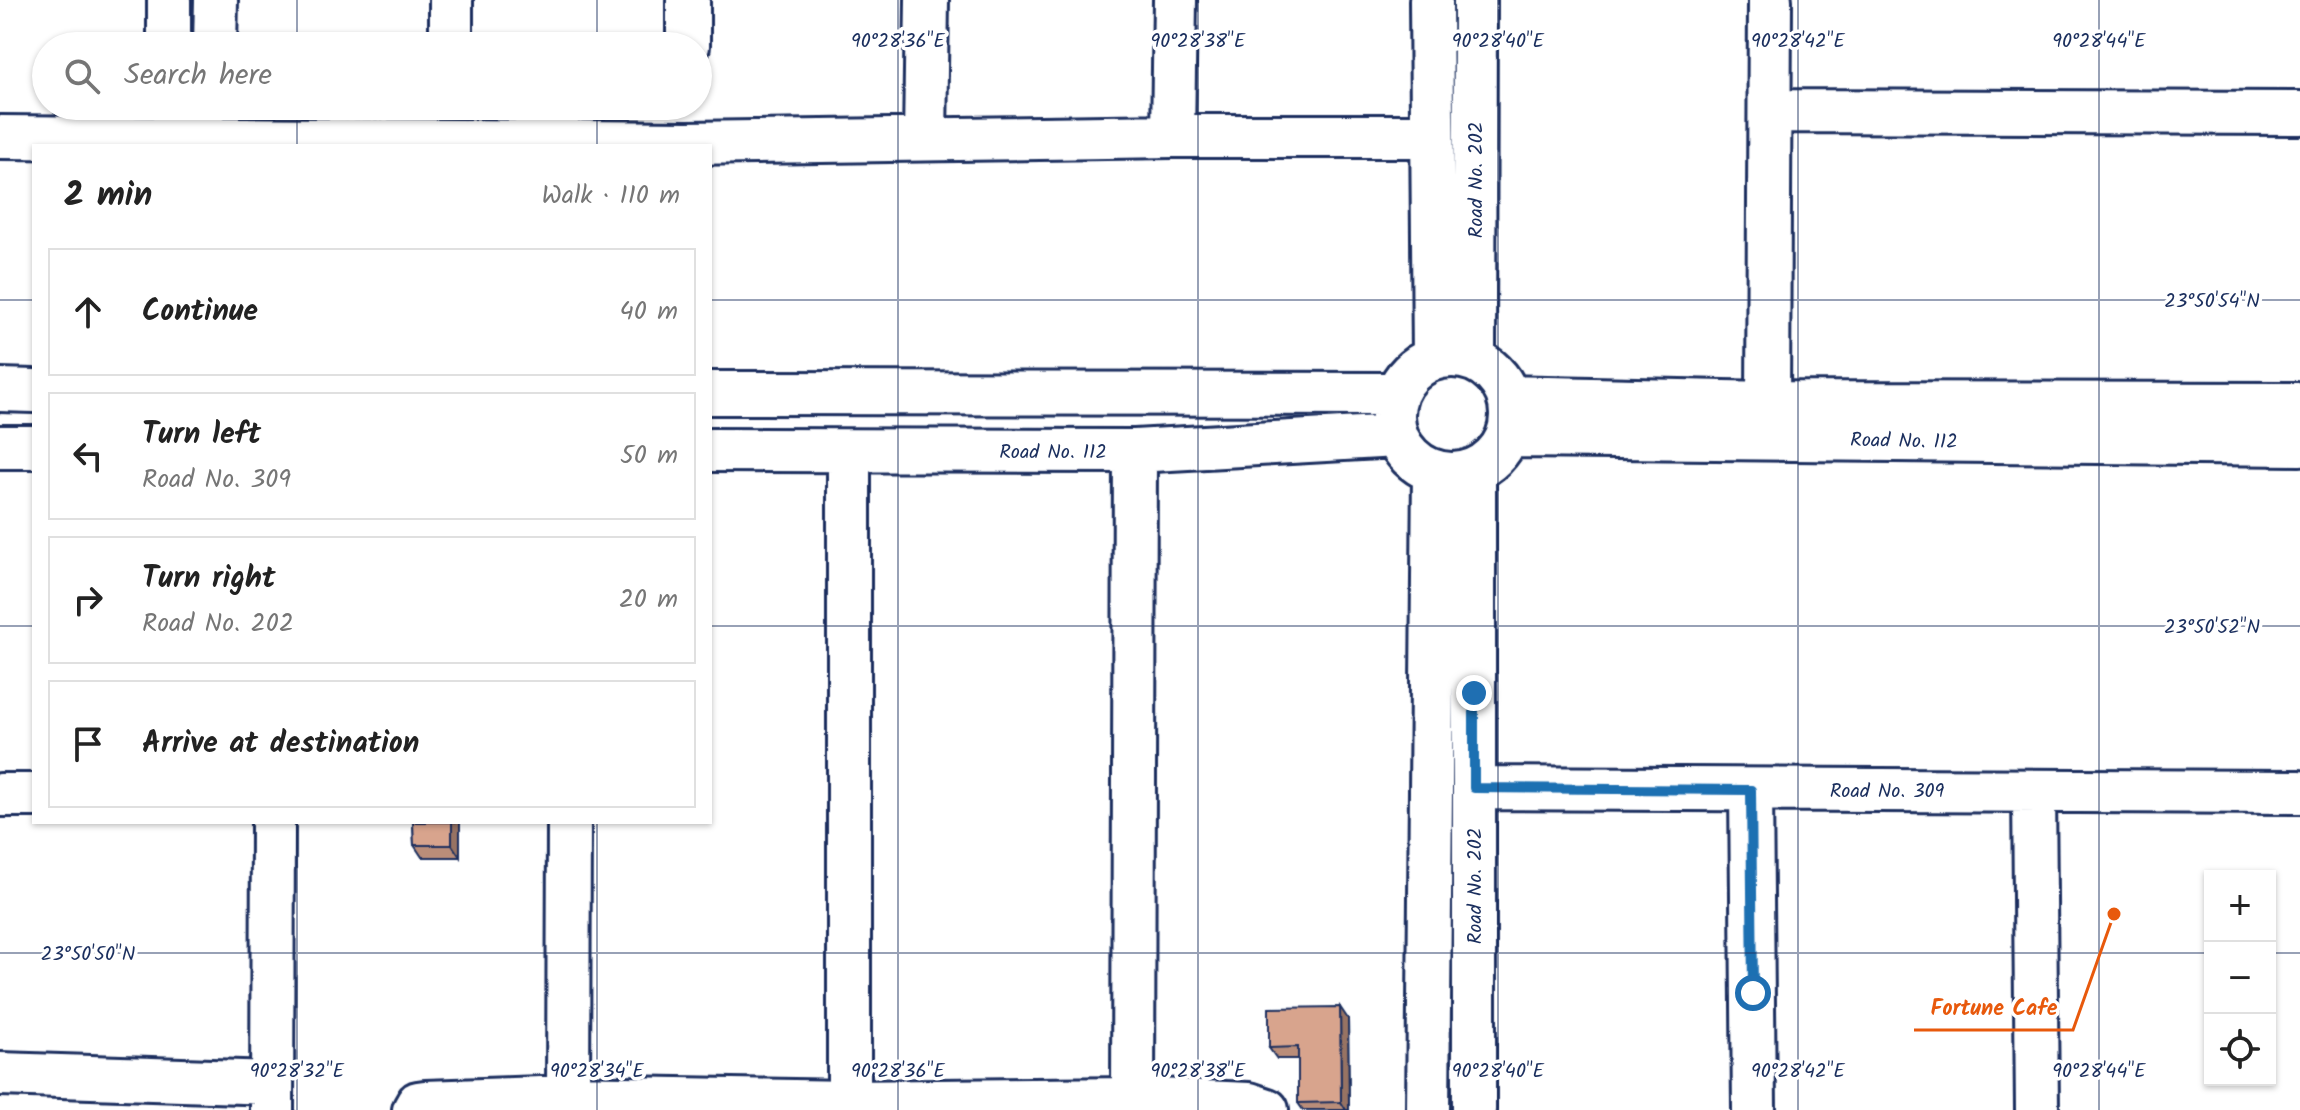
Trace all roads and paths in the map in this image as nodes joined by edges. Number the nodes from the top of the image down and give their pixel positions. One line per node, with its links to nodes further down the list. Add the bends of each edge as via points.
1 (169, 0): 10 (street)
2 (216, 0): 11 (street)
3 (451, 0): 12 (street)
4 (688, 0): 13 (street)
5 (927, 0): 23 (street)
6 (1175, 0): 20 (street)
7 (1431, 0): 21 (street)
8 (1475, 0): 24 (street, Road No. 202)
9 (1770, 0): 14 (street)
10 (169, 32)
11 (215, 32)
12 (451, 32)
13 (688, 32)
14 (1770, 111): 15 (street); 29 (street)
15 (2300, 113)
16 (452, 123): 17 (street); 19 (street)
17 (687, 124): 23 (street)
18 (167, 130): 19 (street); 22 (street)
19 (215, 130)
20 (1173, 136): 21 (street); 23 (street)
21 (1431, 136): 24 (street)
22 (0, 137)
23 (925, 139)
24 (1454, 359): 28 (street, via 1418,365); 31 (street, via 1489,368 1501,381)
25 (0, 390): 26 (street)
26 (32, 391)
27 (712, 393): 28 (street)
28 (1396, 394): 32 (street)
29 (1768, 403): 30 (street, Road No. 112); 31 (street, Road No. 112)
30 (2300, 404)
31 (1508, 416): 33 (street, Road No. 112); 39 (street, via 1494,457)
32 (1396, 436): 38 (street, Road No. 112); 39 (street, via 1418,464)
33 (2300, 444)
34 (0, 447): 35 (street)
35 (32, 447)
36 (712, 450): 37 (street, Road No. 112)
37 (849, 451): 38 (street, Road No. 112); 52 (street)
38 (1135, 451): 51 (street)
39 (1454, 471): 40 (street, Road No. 202); 55 (street)
40 (1474, 788): 41 (street, Road No. 309); 56 (street, Road No. 202)
41 (1751, 790): 42 (street, Road No. 309); 57 (street)
42 (2034, 791): 43 (street, Road No. 309); 58 (street)
43 (2300, 792)
44 (0, 795): 45 (street)
45 (32, 795)
46 (273, 824): 49 (street)
47 (569, 824): 50 (street)
48 (0, 1074): 49 (street)
49 (272, 1097)
50 (568, 1097): 52 (street); 53 (street, via 425,1102)
51 (1133, 1099): 52 (street); 54 (street, via 1249,1104)
52 (849, 1102)
53 (414, 1110)
54 (1267, 1110)
55 (1428, 1110)
56 (1474, 1110)
57 (1754, 1110)
58 (2037, 1110)

